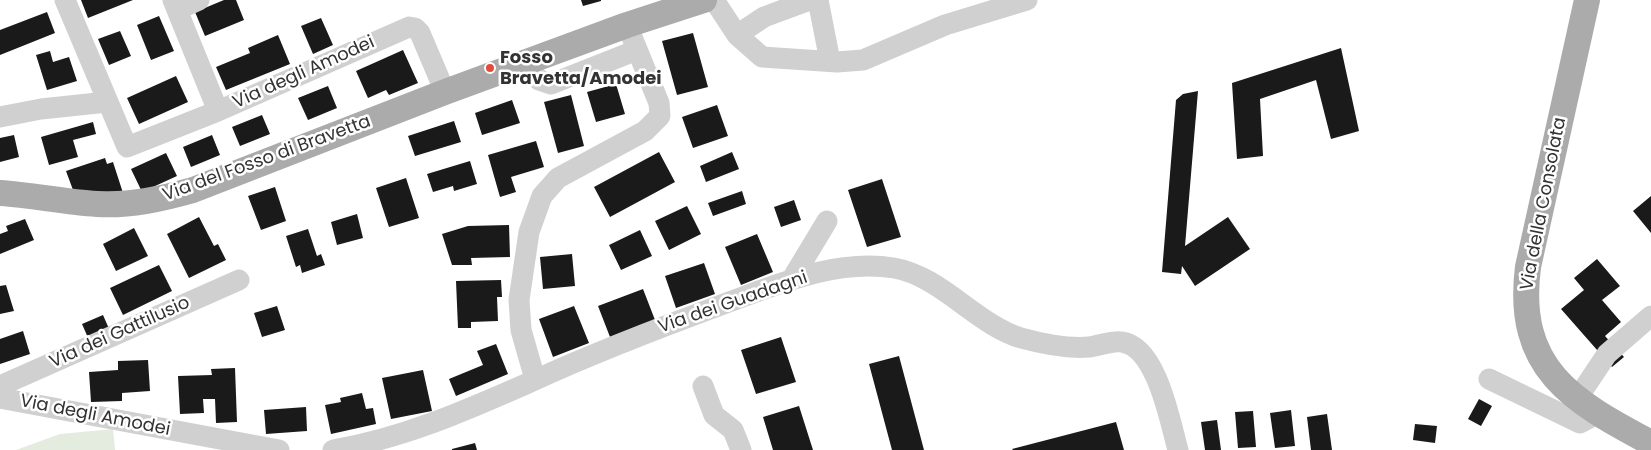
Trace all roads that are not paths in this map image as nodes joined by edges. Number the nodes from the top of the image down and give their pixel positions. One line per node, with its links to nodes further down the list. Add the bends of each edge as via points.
1 (65, 0): 16 (street)
2 (199, 0): 9 (street)
3 (704, 0): 10 (main road)
4 (714, 0): 11 (street)
5 (810, 0): 11 (street, via 764,17)
6 (818, 0): 13 (street)
7 (1027, 0): 13 (street, via 945,25 863,60)
8 (1587, 0): 29 (main road, Via della Consolata, via 1541,199 1528,267 1526,298 1530,327 1542,360 1560,384)
9 (175, 5): 17 (street)
10 (627, 25): 12 (street); 14 (main road, Via del Fosso di Bravetta)
11 (737, 35): 13 (street, via 762,56)
12 (637, 50): 14 (street, via 551,84 539,80); 25 (street, via 659,103 657,121 553,182 542,196 532,220 518,312)
13 (830, 61)
14 (525, 63): 15 (main road, Via del Fosso di Bravetta)
15 (445, 92): 17 (street, Via degli Amodei, via 420,33 410,27); 19 (main road, Via del Fosso di Bravetta, via 162,199 97,204)
16 (107, 102): 17 (street, Via degli Amodei, via 127,147); 18 (street)
17 (218, 111)
18 (0, 117)
19 (0, 194)
20 (827, 221): 21 (street)
21 (792, 279): 25 (street, Via dei Guadagni, via 674,322); 35 (street, Via dei Guadagni, via 859,266 899,269 923,279 1020,338 1077,348 1118,342 1129,344 1140,353 1156,376)
22 (239, 280): 26 (street, Via dei Gattilusio)
23 (1651, 316): 29 (street, via 1607,354)
24 (1489, 379): 30 (street, via 1580,423)
25 (535, 380): 33 (street, via 416,429 376,442)
26 (0, 386)
27 (703, 386): 34 (street, via 714,415 733,430)
28 (0, 398): 32 (street, Via degli Amodei)
29 (1576, 398): 30 (main road, Via della Consolata)
30 (1597, 414): 31 (main road, Via della Consolata)
31 (1651, 443)
32 (279, 450)
33 (333, 450)
34 (741, 450)
35 (1178, 450)

